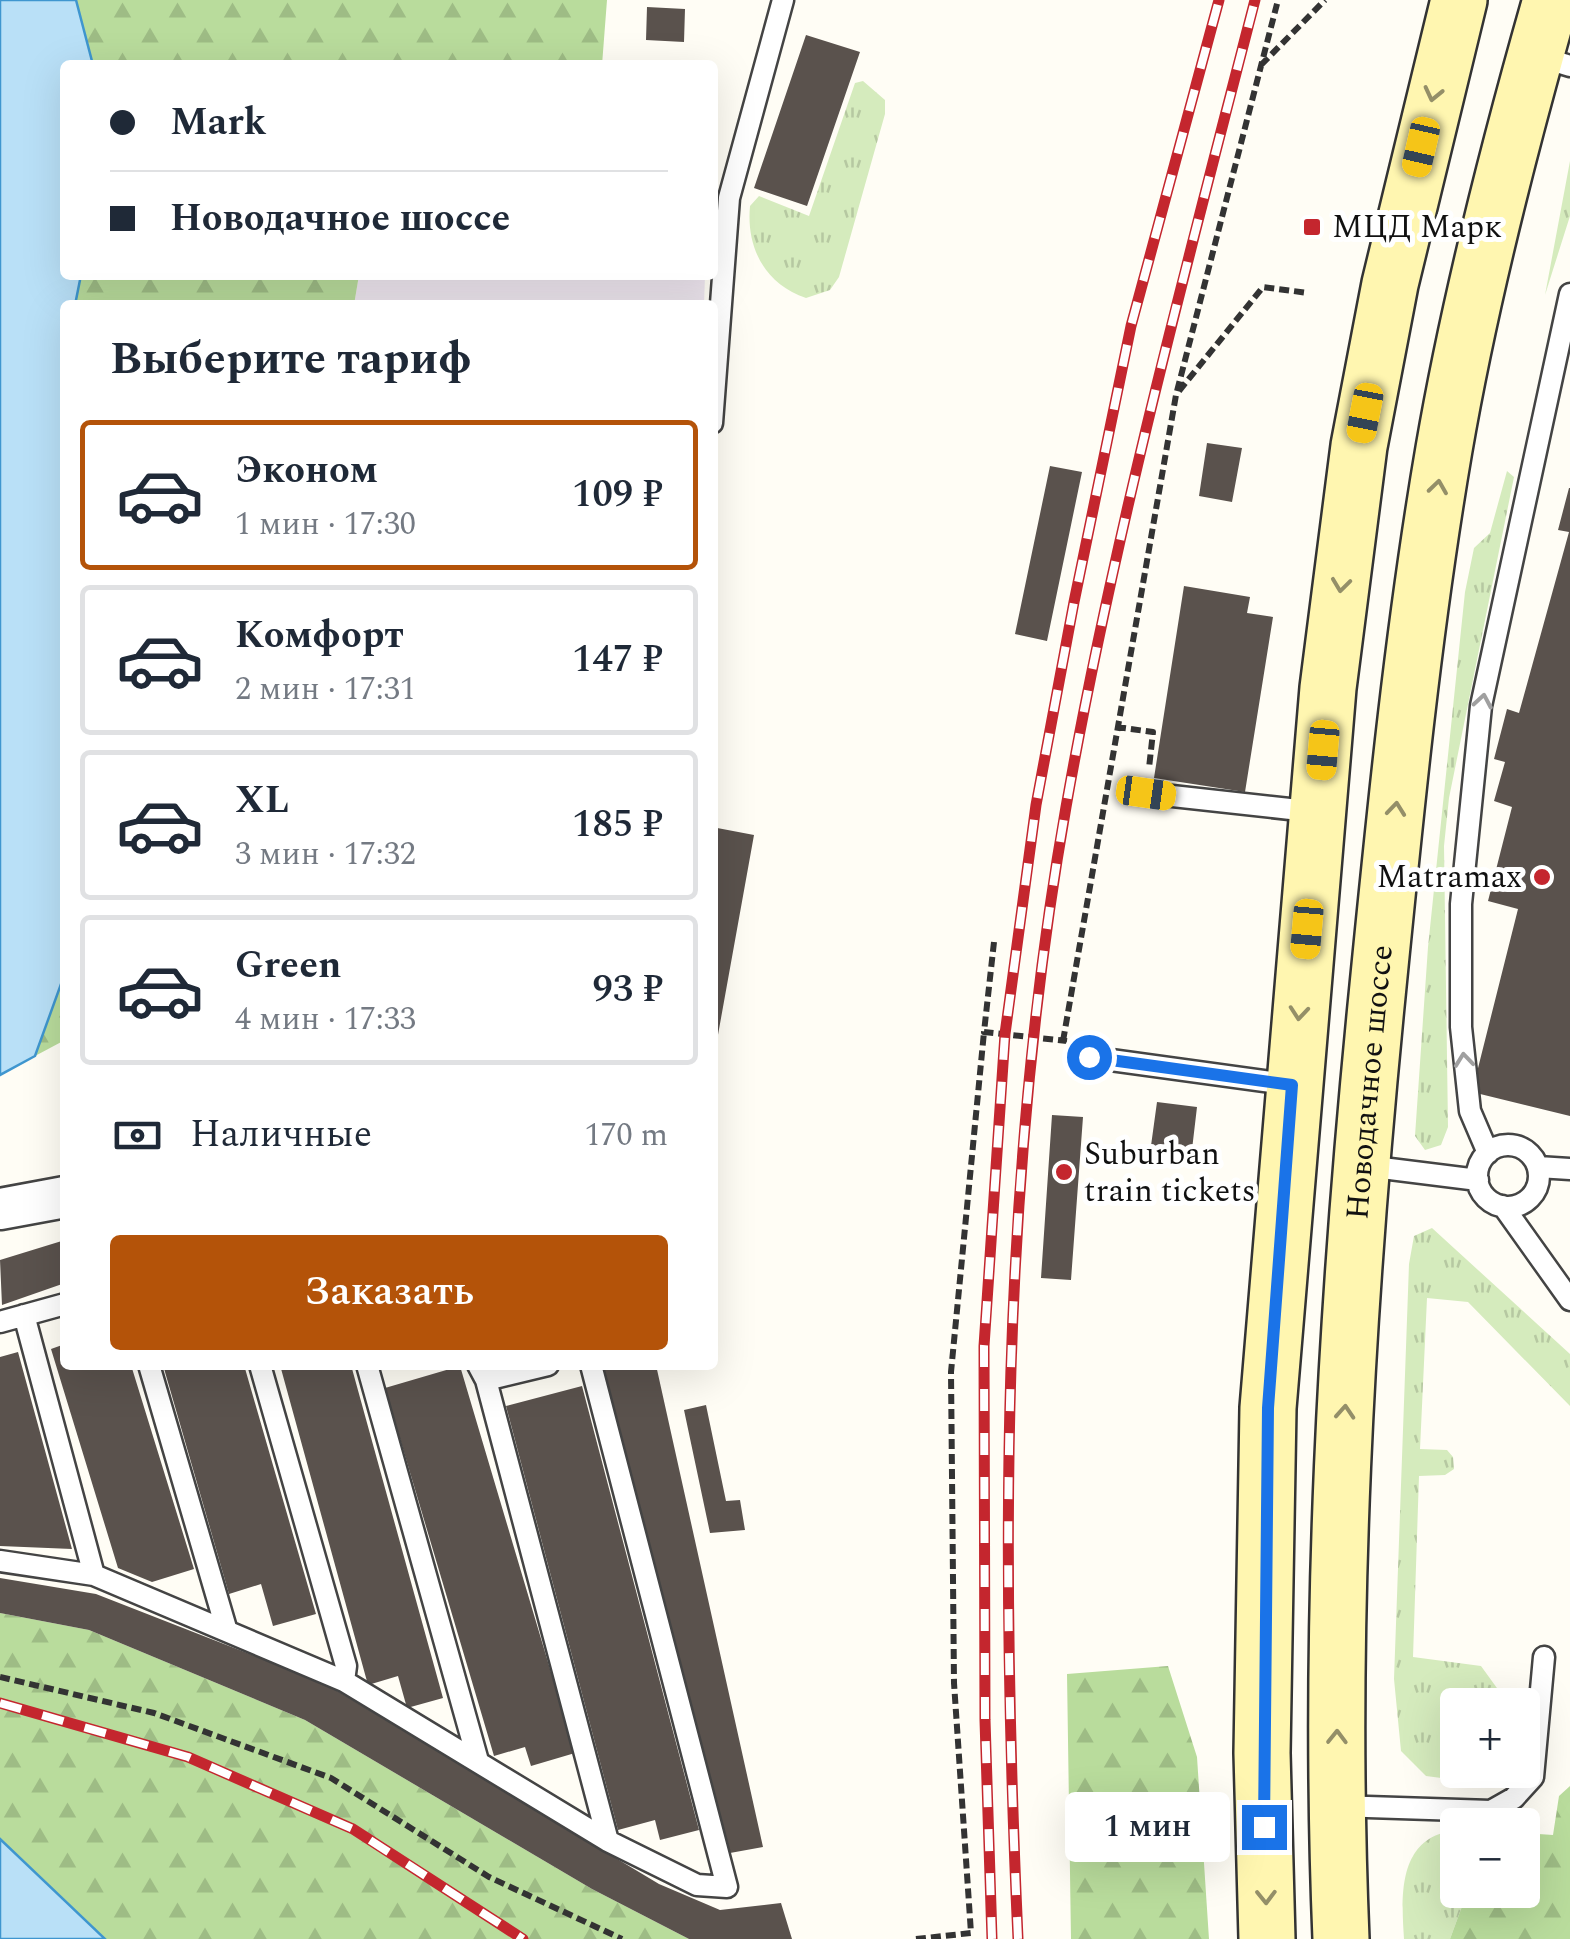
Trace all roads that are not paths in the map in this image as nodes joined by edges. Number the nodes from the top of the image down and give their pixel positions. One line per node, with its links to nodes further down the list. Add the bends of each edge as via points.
1 (783, 0): 6 (lane, via 729,198)
2 (1459, 0): 8 (main road, one-way to 8, via 1398,247 1359,446)
3 (1551, 0): 4 (main road, Новодачное шоссе)
4 (1553, 61): 12 (main road, Новодачное шоссе, one-way to 4, via 1402,751 1444,448 1482,266)
5 (1570, 294): 11 (lane, one-way to 5, via 1470,1111 1461,1027 1461,904 1482,706)
6 (718, 344)
7 (1146, 793): 8 (lane)
8 (1318, 812): 10 (main road, one-way to 10)
9 (1089, 1057): 10 (lane)
10 (1292, 1085): 36 (main road, one-way to 36, via 1268,1408)
11 (1488, 1153): 13 (lane, via 1517,1146); 15 (lane)
12 (1360, 1166): 15 (lane); 34 (main road, Новодачное шоссе, one-way to 12, via 1344,1433)
13 (1538, 1167): 14 (lane); 17 (lane, via 1532,1196)
14 (1570, 1169)
15 (1478, 1180): 17 (lane, via 1486,1197)
16 (60, 1197): 18 (street)
17 (1503, 1206): 19 (lane)
18 (0, 1210)
19 (1570, 1300)
20 (60, 1305): 21 (lane)
21 (24, 1315): 22 (lane); 29 (lane)
22 (0, 1322)
23 (149, 1370): 30 (lane)
24 (261, 1370): 32 (lane, via 346,1666)
25 (368, 1370): 33 (lane)
26 (592, 1370): 35 (lane, via 727,1886 696,1885)
27 (482, 1373): 35 (lane)
28 (0, 1560): 29 (lane)
29 (94, 1574): 30 (lane)
30 (226, 1628): 32 (lane)
31 (1544, 1658): 34 (lane, via 1533,1777 1514,1798 1491,1811)
32 (344, 1680): 33 (lane)
33 (478, 1761): 35 (lane)
34 (1335, 1806): 37 (main road, Новодачное шоссе)
35 (608, 1841)
36 (1266, 1939)
37 (1340, 1939)

